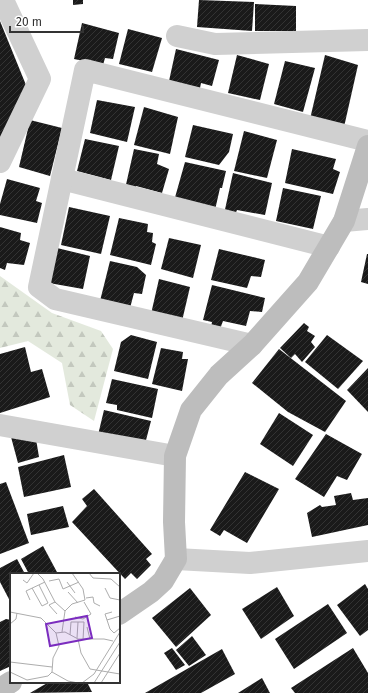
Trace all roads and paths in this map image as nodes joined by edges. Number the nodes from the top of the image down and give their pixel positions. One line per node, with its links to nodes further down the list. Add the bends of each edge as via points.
1 (2, 0): 6 (street, via 40,79)
2 (177, 36): 3 (street, via 215,44)
3 (368, 40)
4 (368, 140): 7 (street, via 85,70)
5 (368, 146): 9 (street)
6 (0, 162)
7 (62, 179): 10 (street); 11 (street, via 39,287 55,299)
8 (368, 219): 9 (street)
9 (344, 221): 10 (street)
10 (329, 247): 11 (street, via 308,282)
11 (252, 345): 13 (street, via 219,375 190,410)
12 (0, 425): 13 (street)
13 (175, 456): 15 (street)
14 (368, 552): 15 (street, via 250,563)
15 (176, 558): 16 (street, via 163,581)
16 (120, 613)
17 (10, 683): 18 (street)
18 (0, 689)

